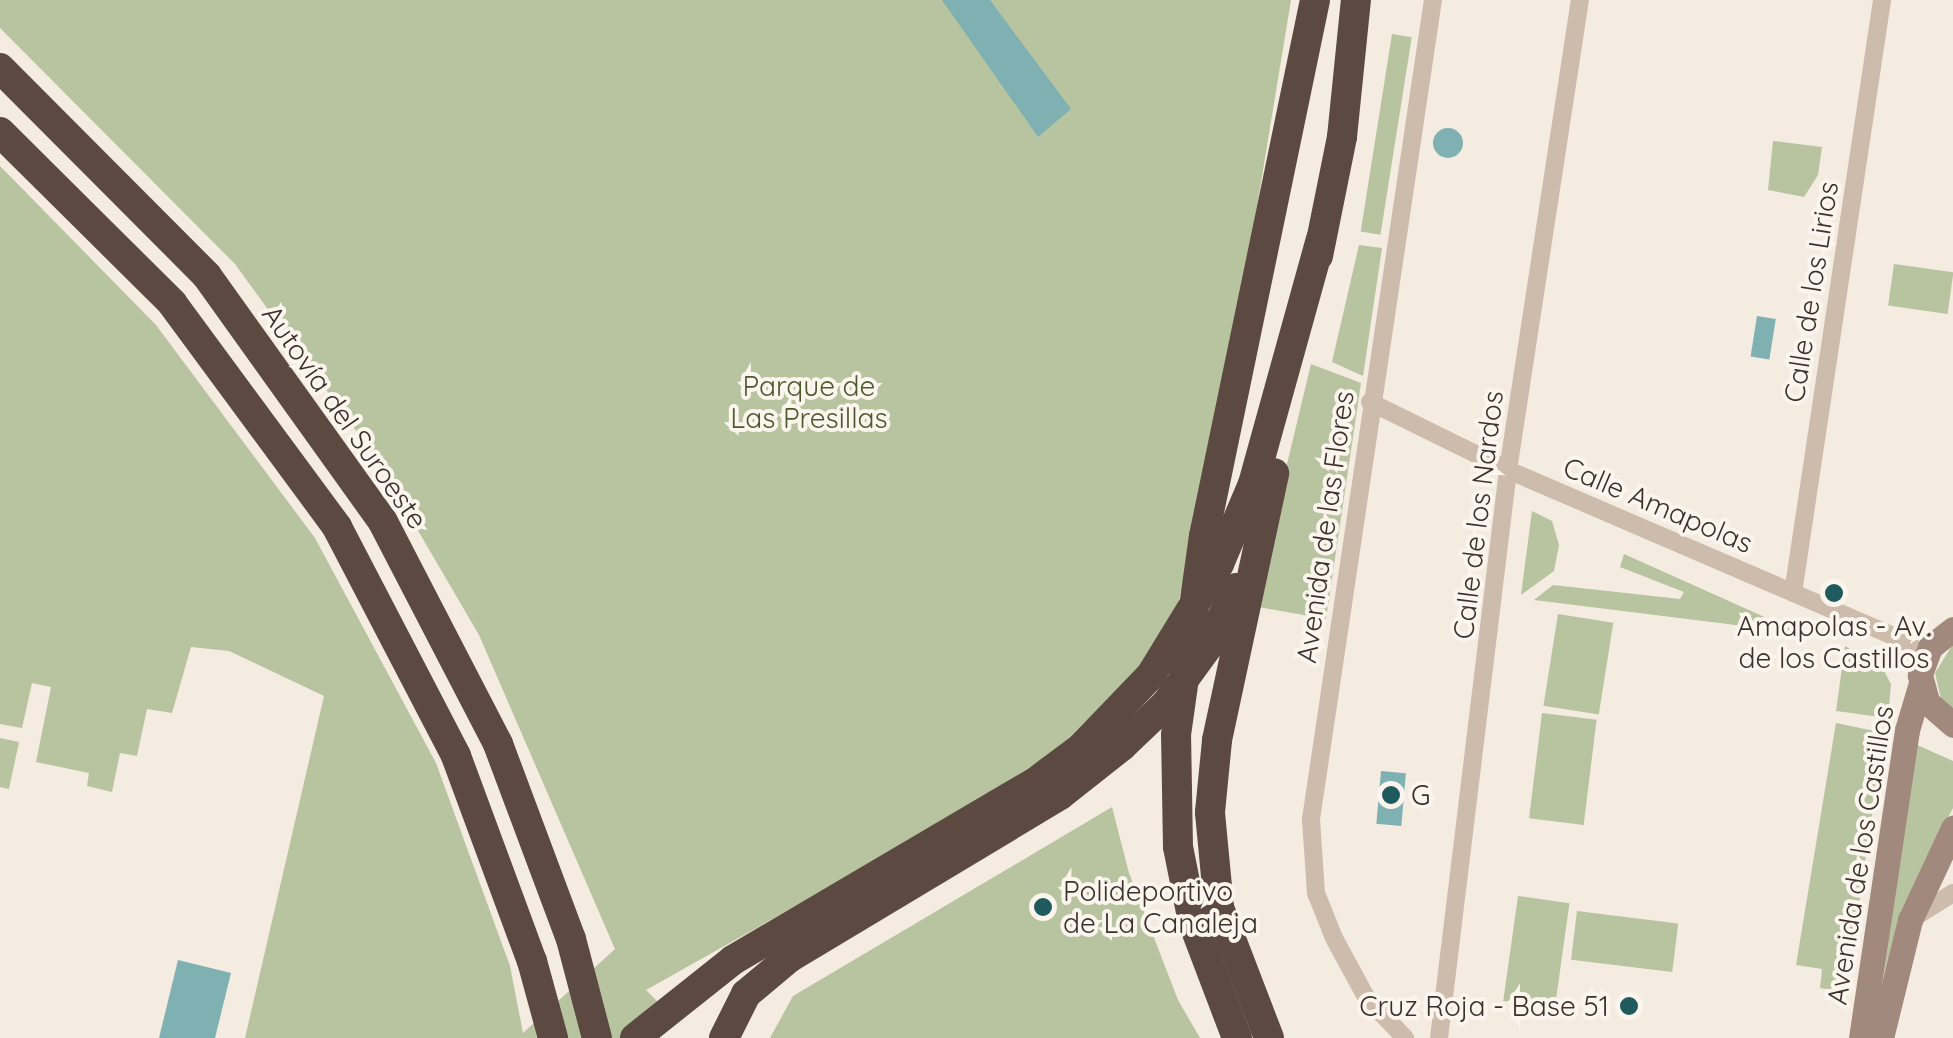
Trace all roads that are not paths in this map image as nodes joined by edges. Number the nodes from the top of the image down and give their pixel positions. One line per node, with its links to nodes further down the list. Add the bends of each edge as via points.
1 (1316, 0): 24 (highway, via 1204,536 1176,735 1178,847 1193,922)
2 (1356, 0): 8 (highway, via 1342,137)
3 (1433, 0): 9 (street, Avenida de las Flores)
4 (1580, 0): 10 (street, Calle de los Nardos)
5 (1882, 0): 12 (street, Calle de los Lirios)
6 (0, 68): 21 (highway, Autovía del Suroeste, via 207,276 383,522 498,744 571,939)
7 (0, 132): 20 (highway, via 172,303 337,527 456,756 532,961)
8 (1321, 239): 11 (highway); 22 (highway, via 1253,484 1218,564 1152,674 1081,748 1034,783 732,960)
9 (1370, 402): 10 (street, Calle Amapolas); 26 (street, Avenida de las Flores, via 1360,510 1310,819 1316,893 1334,938 1366,997)
10 (1508, 470): 12 (street, Calle Amapolas); 27 (street, Calle de los Nardos)
11 (1256, 548): 23 (highway, via 1209,645 1166,704 1122,746 1060,795 789,958 746,994); 25 (highway, via 1217,740 1210,812 1219,908)
12 (1793, 593): 14 (street, Calle Amapolas)
13 (1953, 629): 14 (street)
14 (1924, 656): 15 (street, Avenida de los Castillos)
15 (1921, 682): 16 (street, via 1934,711); 28 (street, Avenida de los Castillos, via 1907,730)
16 (1953, 725)
17 (1953, 828): 19 (street, Avenida de los Castillos)
18 (1953, 893): 19 (street)
19 (1910, 920): 29 (street, Avenida de los Castillos)
20 (553, 1038)
21 (597, 1038)
22 (635, 1038)
23 (724, 1038)
24 (1237, 1038)
25 (1270, 1038)
26 (1405, 1038)
27 (1439, 1038)
28 (1861, 1038)
29 (1881, 1038)

